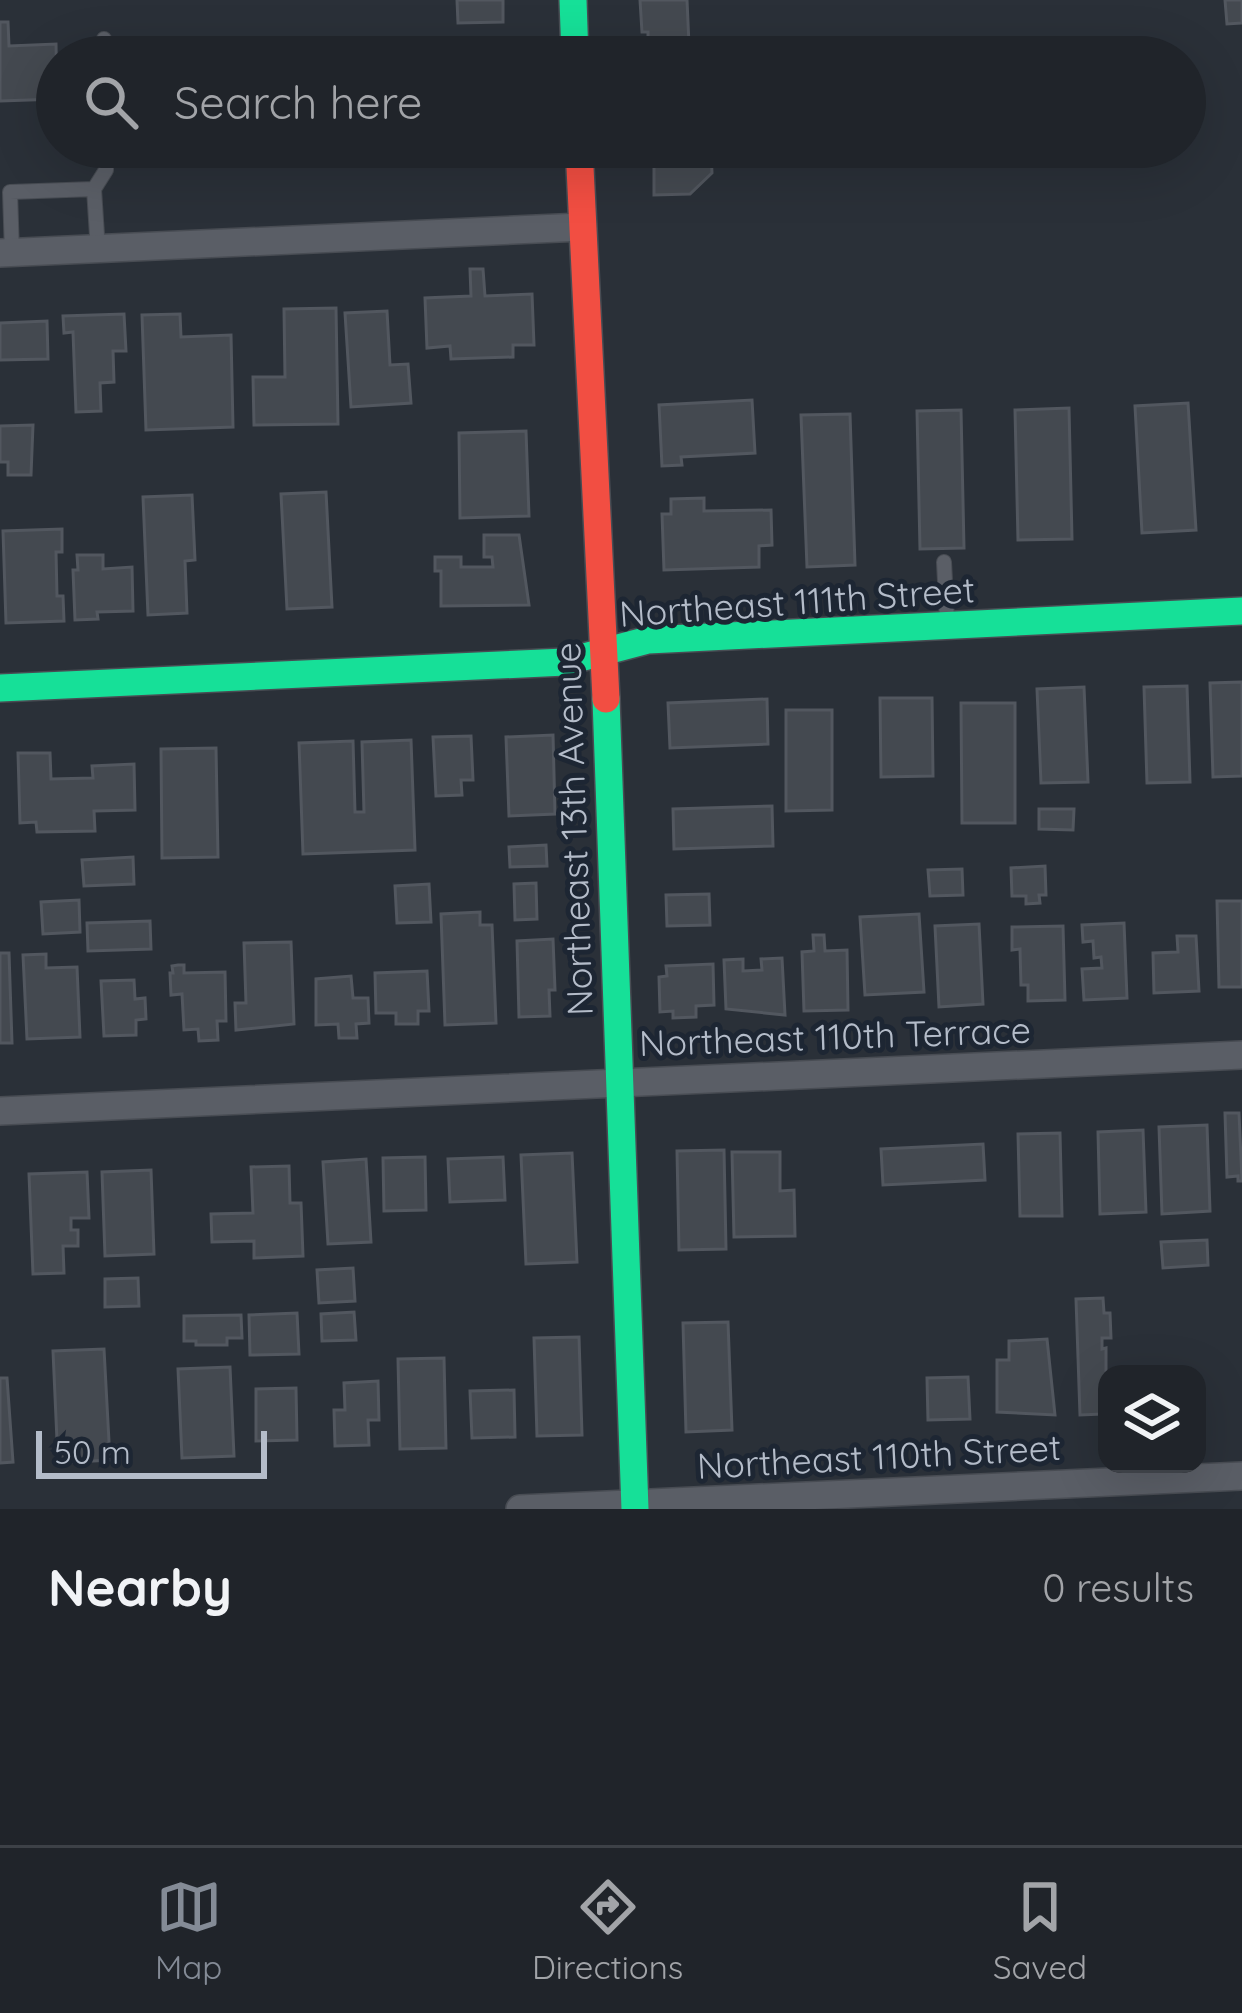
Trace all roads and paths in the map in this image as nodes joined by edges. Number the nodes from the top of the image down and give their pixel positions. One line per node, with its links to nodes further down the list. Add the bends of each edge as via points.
1 (573, 0): 2 (street)
2 (574, 36)
3 (106, 168): 5 (lane)
4 (580, 168): 6 (street, Northeast 13th Avenue)
5 (94, 189): 7 (lane); 8 (lane, via 10,192)
6 (582, 227): 7 (street); 12 (street, Northeast 13th Avenue)
7 (98, 250): 8 (street)
8 (6, 253)
9 (944, 562): 11 (lane)
10 (1242, 611): 11 (street, Northeast 111th Street)
11 (947, 625): 12 (street, Northeast 111th Street, via 647,640)
12 (603, 651): 13 (street, Northeast 111th Street, via 565,662); 15 (street, Northeast 13th Avenue)
13 (0, 688)
14 (1242, 1055): 15 (street, Northeast 110th Terrace)
15 (617, 1082): 16 (street, Northeast 110th Terrace); 18 (street, Northeast 13th Avenue)
16 (0, 1111)
17 (1242, 1476): 18 (street, Northeast 110th Street)
18 (635, 1506): 19 (street, Northeast 110th Street)
19 (520, 1509)

